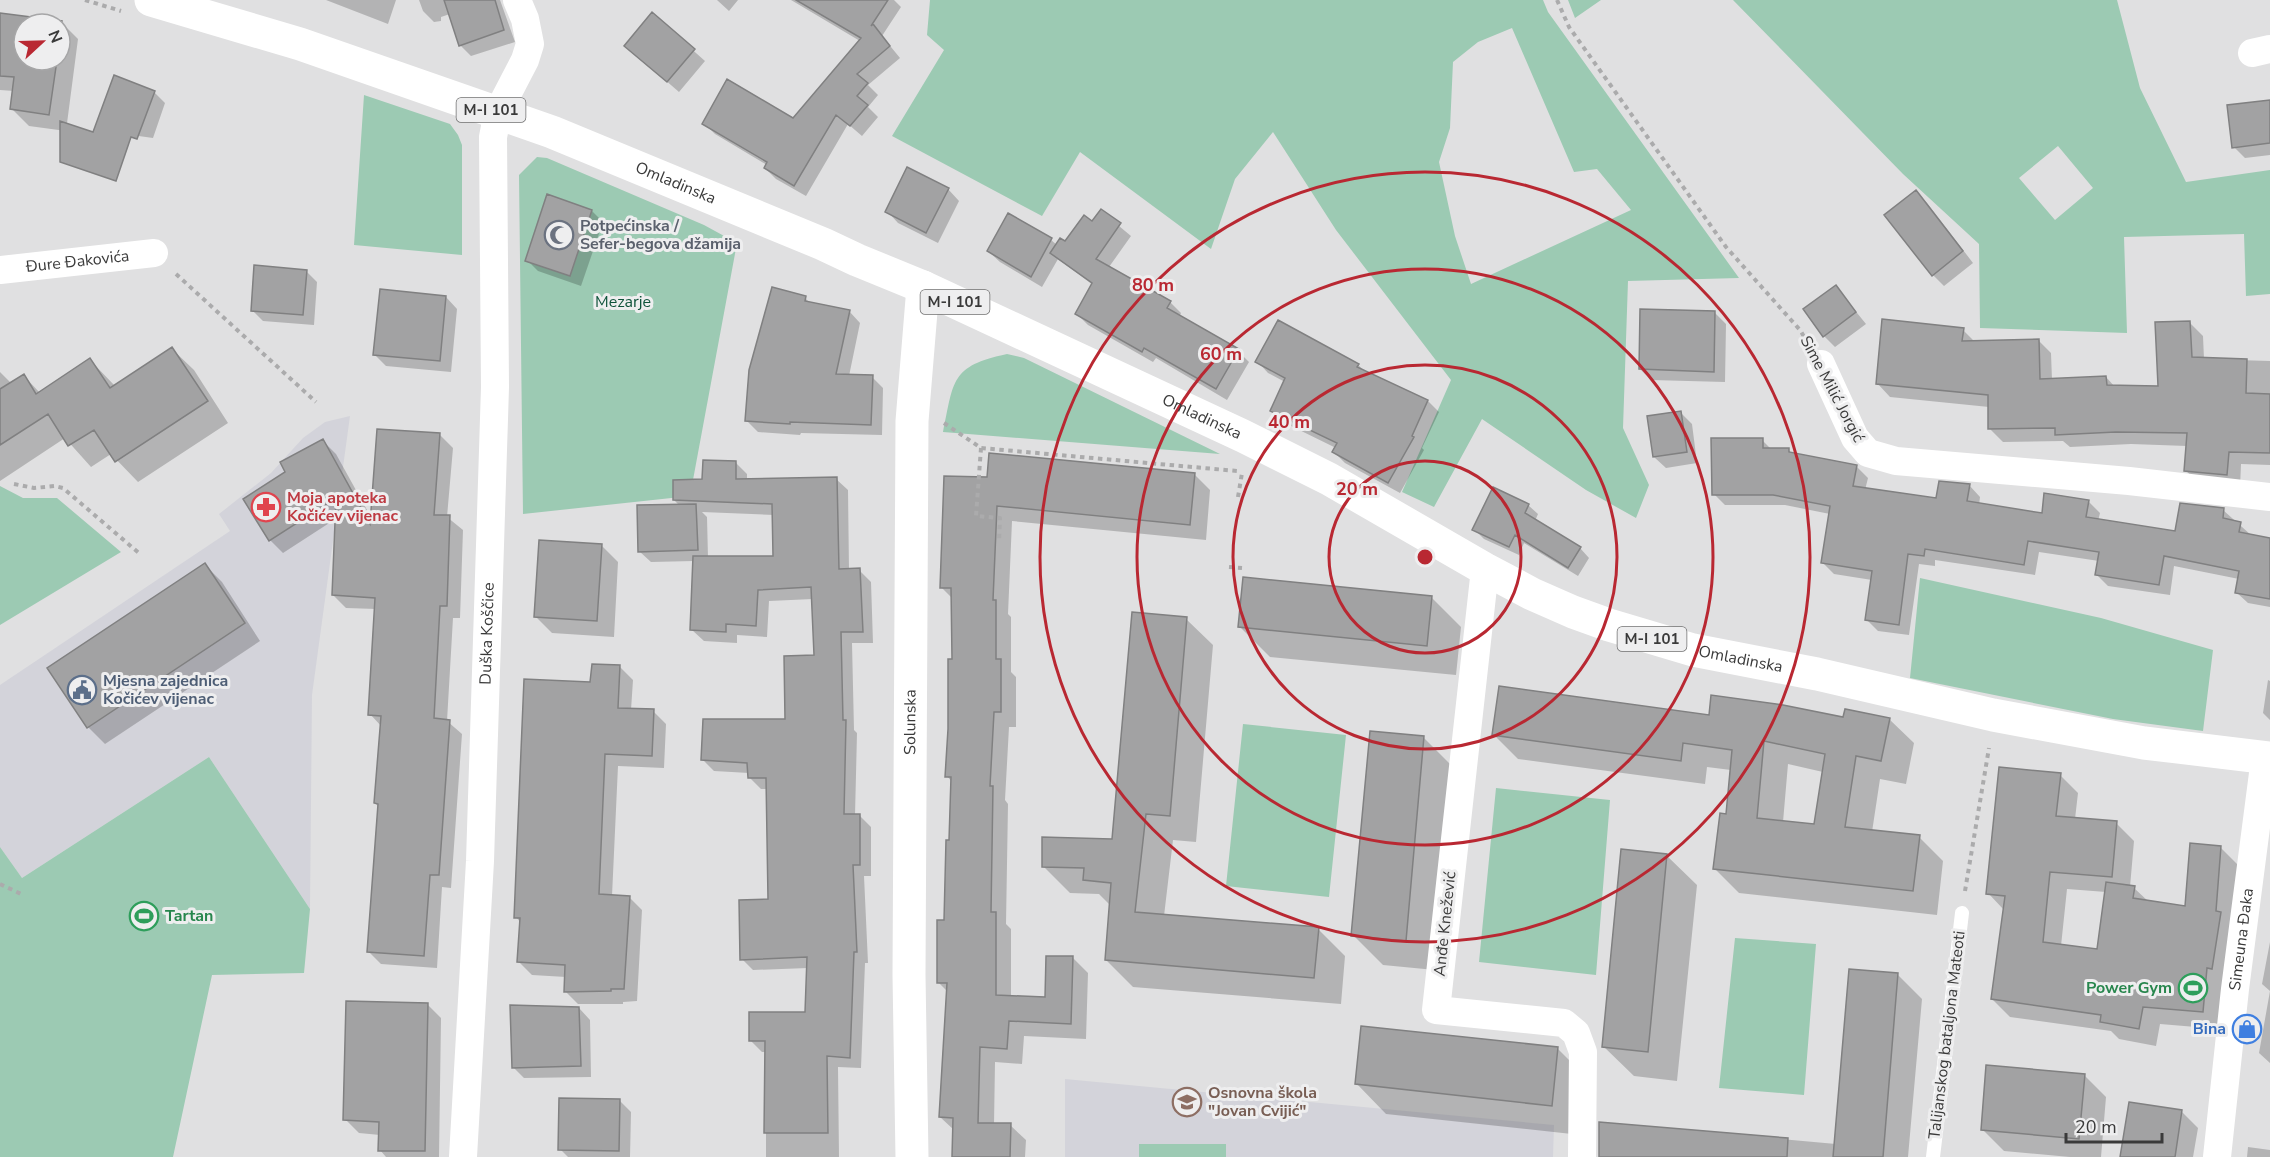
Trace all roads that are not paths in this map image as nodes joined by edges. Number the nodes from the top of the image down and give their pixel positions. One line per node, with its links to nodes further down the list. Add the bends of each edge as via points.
1 (518, 0): 3 (street, Duška Koščice, via 530,44)
2 (140, 7): 3 (main road, Omladinska / M-I 101, via 300,44)
3 (498, 112): 6 (main road, Omladinska / M-I 101); 12 (street, Duška Koščice, via 493,137 495,387 481,849)
4 (154, 253): 5 (street, Đure Đakovića)
5 (0, 270)
6 (922, 287): 9 (main road, Omladinska / M-I 101, via 1329,479); 13 (main road, Solunska, via 912,421)
7 (1821, 364): 8 (street, Sime Milić Jorgić, via 1855,438 1868,453 1896,461 1948,467)
8 (2270, 497)
9 (1485, 569): 10 (main road, Omladinska / M-I 101, via 1573,612 1647,638 1704,652 1993,715 2144,743); 14 (street, Anđe Knežević, via 1436,1010 1564,1023 1576,1033 1583,1052)
10 (2268, 758): 16 (street, Simeuna Đaka, via 2235,989)
11 (1962, 913): 15 (lane, Talijanskog bataljona Mateoti)
12 (463, 1157)
13 (912, 1157)
14 (1582, 1157)
15 (1933, 1157)
16 (2217, 1157)

